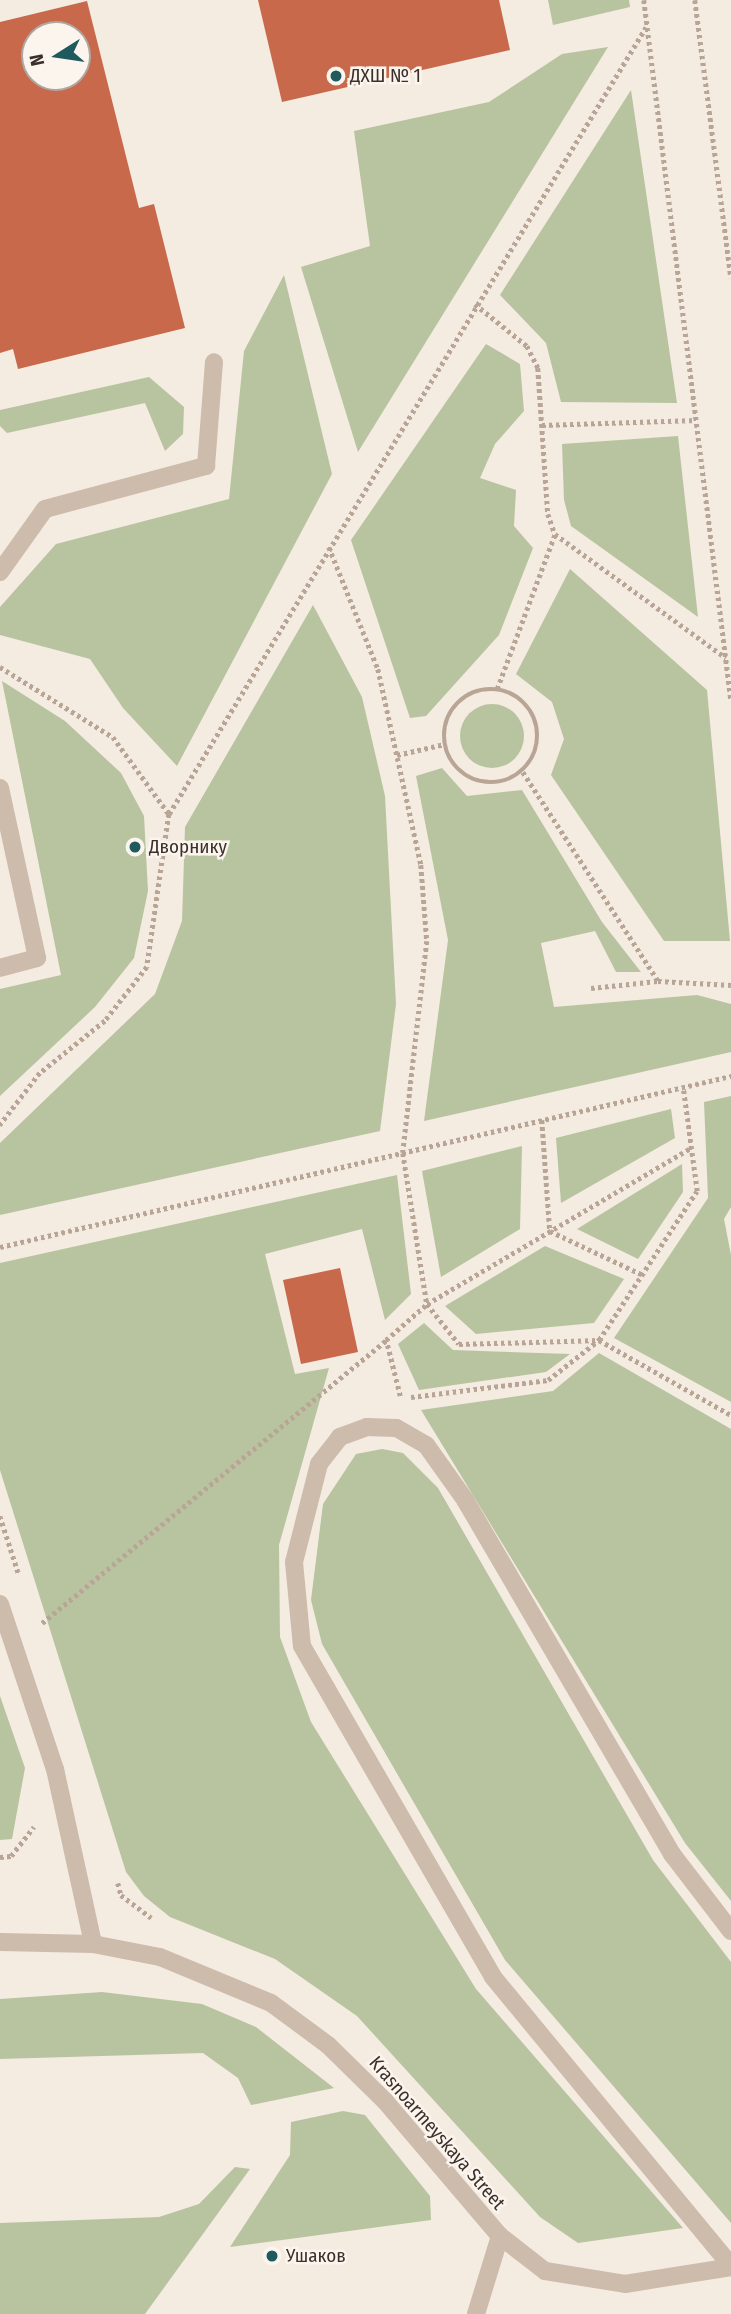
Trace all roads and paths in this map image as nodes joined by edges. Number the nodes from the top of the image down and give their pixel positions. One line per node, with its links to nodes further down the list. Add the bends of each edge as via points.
1 (644, 0): 3 (path)
2 (695, 0): 4 (path)
3 (646, 27): 5 (path); 7 (path)
4 (731, 278)
5 (475, 304): 8 (path, via 527,346 538,368); 10 (path)
6 (215, 362): 11 (street, via 206,466 45,509)
7 (696, 420): 8 (path); 12 (path)
8 (542, 425): 9 (path, via 548,514)
9 (555, 534): 12 (path); 14 (path)
10 (329, 547): 17 (path, via 378,669); 20 (path)
11 (0, 572)
12 (726, 659): 15 (path)
13 (0, 667): 20 (path, via 113,737)
14 (497, 689): 16 (path, via 459,702 446,720); 18 (path, via 529,708 538,729 536,753)
15 (731, 699)
16 (445, 744): 17 (path); 18 (path, via 453,765 472,780 508,781)
17 (397, 755): 30 (path, via 421,865 427,941)
18 (523, 772): 22 (path)
19 (0, 788): 21 (street, via 37,958)
20 (169, 814): 28 (path, via 147,967 105,1021 40,1073)
21 (0, 968)
22 (658, 981): 23 (path); 24 (path)
23 (731, 985)
24 (591, 988)
25 (731, 1076): 26 (path)
26 (683, 1087): 27 (path); 29 (path)
27 (542, 1120): 30 (path); 31 (path)
28 (0, 1125)
29 (691, 1148): 31 (path); 33 (path, via 696,1191)
30 (403, 1153): 32 (path); 34 (path)
31 (550, 1231): 33 (path); 34 (path)
32 (0, 1247)
33 (645, 1276): 36 (path)
34 (427, 1304): 35 (path); 36 (path, via 459,1345)
35 (386, 1340): 37 (path); 43 (path, via 36,1628)
36 (599, 1340): 37 (path, via 548,1380); 38 (path)
37 (400, 1397): 39 (path)
38 (731, 1415)
39 (368, 1427): 46 (street, via 396,1428 426,1445 467,1501 672,1854); 50 (street, via 340,1437 319,1464 293,1562 302,1646 494,1977)
40 (0, 1516): 41 (path)
41 (24, 1591)
42 (0, 1604): 48 (street, via 59,1780)
43 (32, 1616)
44 (113, 1870): 45 (path, via 121,1895)
45 (156, 1920)
46 (731, 1931)
47 (0, 1942): 48 (street, Krasnoarmeyskaya Street)
48 (93, 1944): 49 (street, Krasnoarmeyskaya Street, via 183,1965 271,2003 328,2045 385,2101)
49 (500, 2236): 50 (street, Krasnoarmeyskaya Street, via 545,2271 585,2282 625,2284); 51 (street)
50 (731, 2266)
51 (476, 2314)

